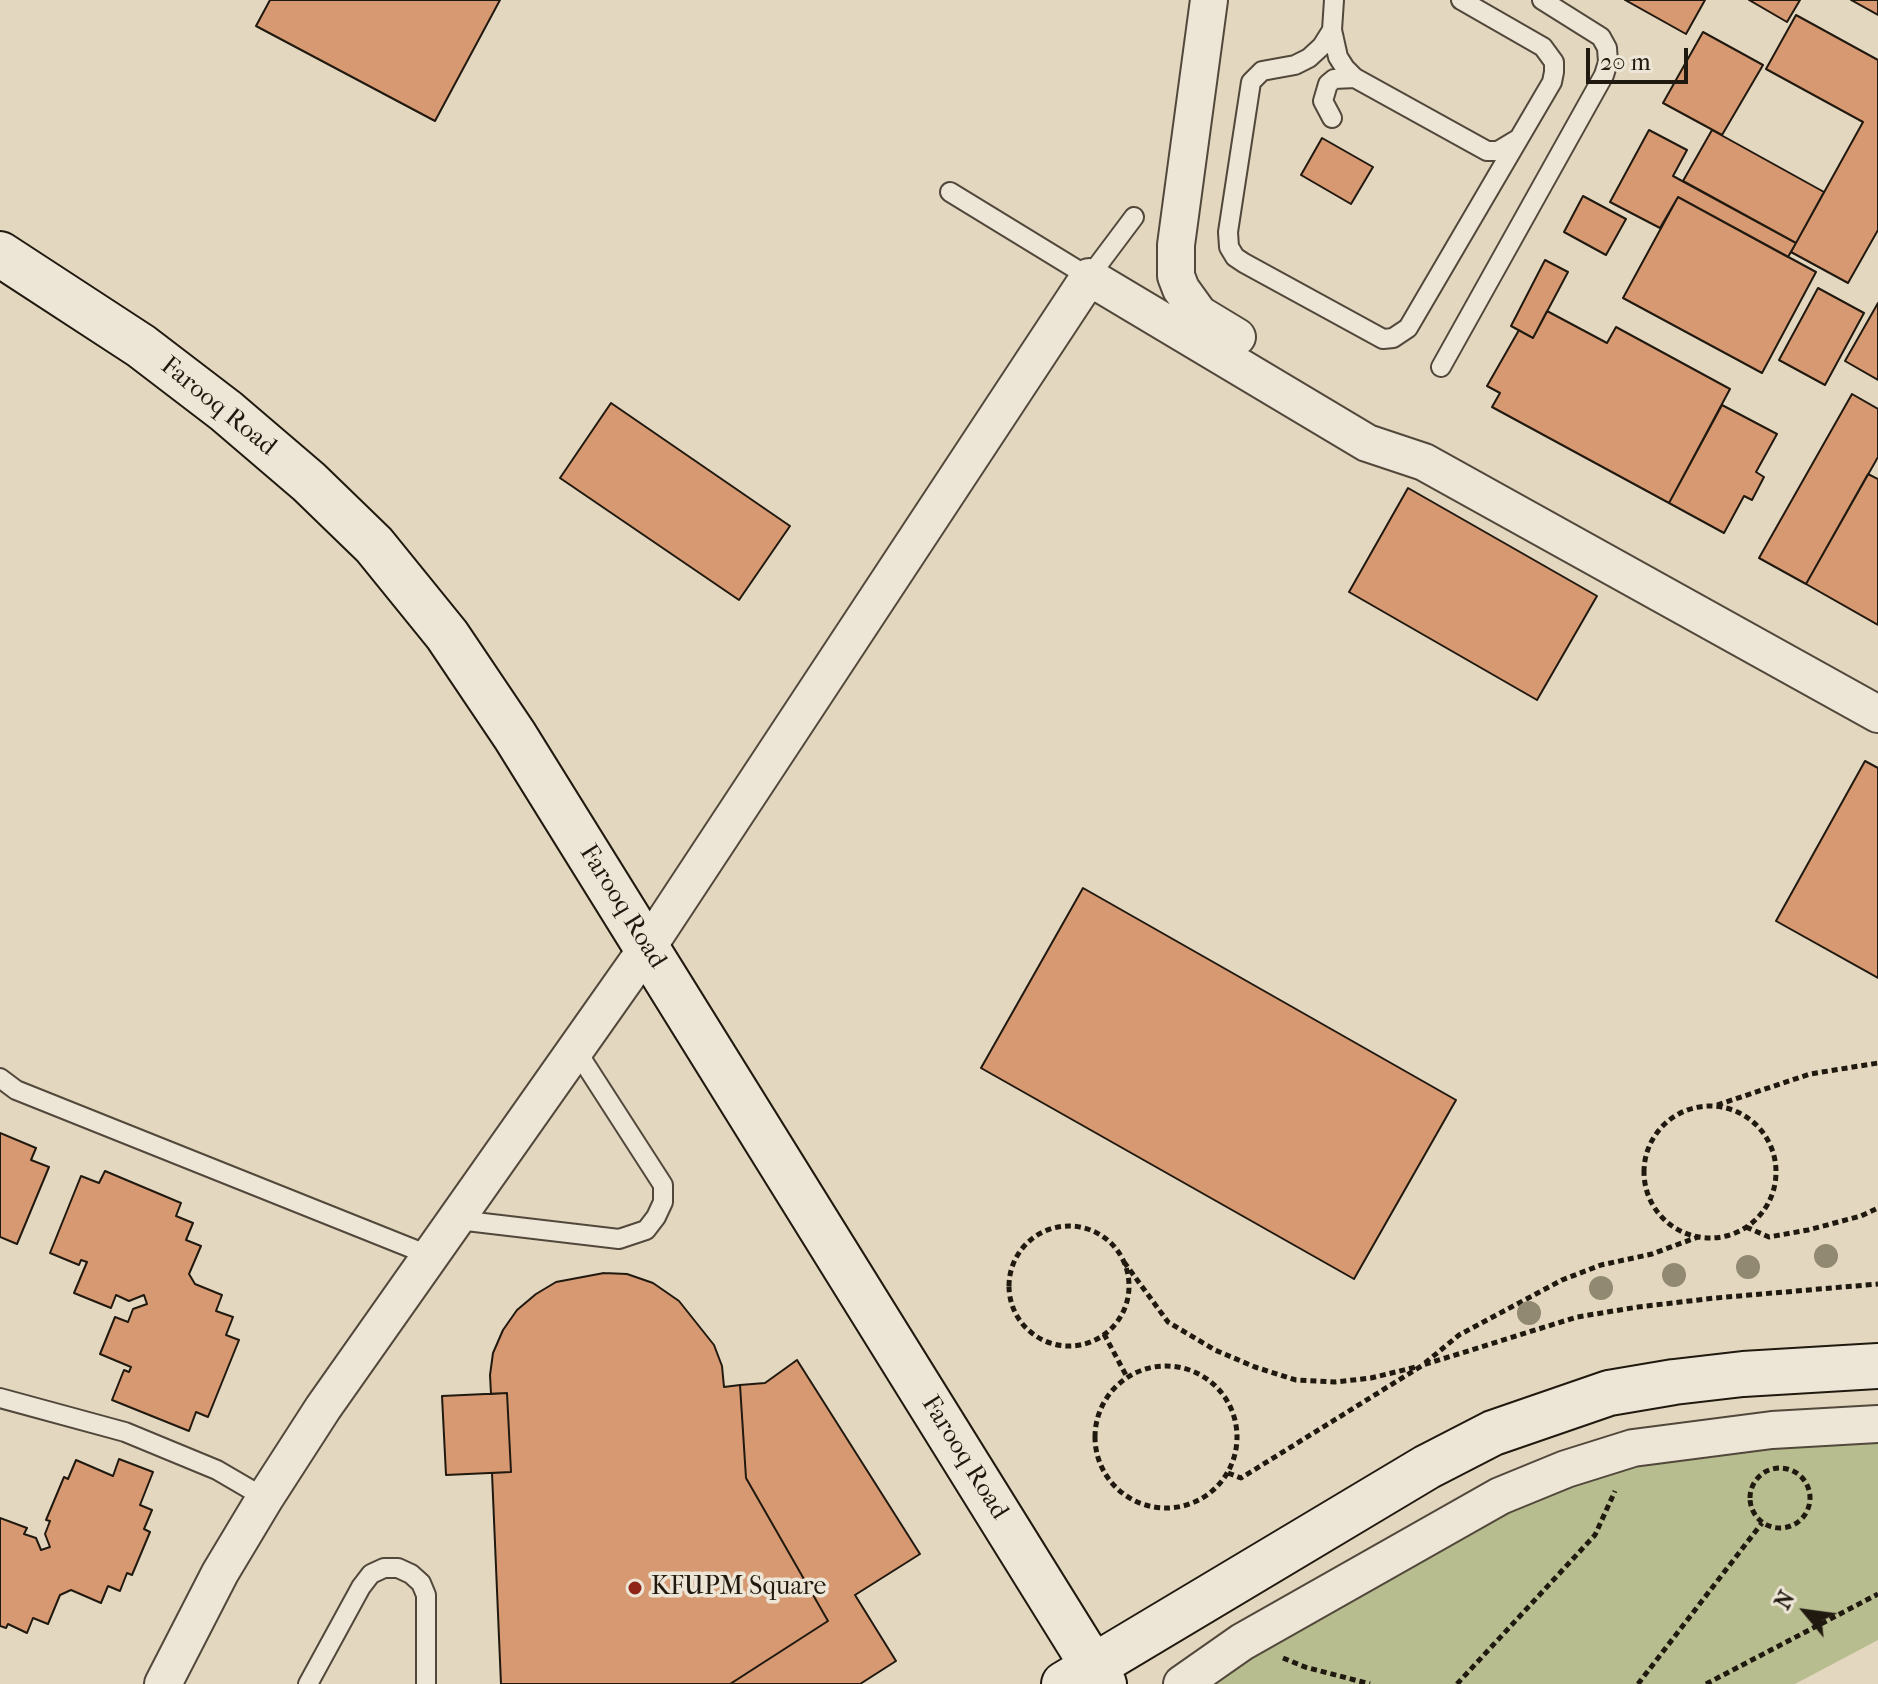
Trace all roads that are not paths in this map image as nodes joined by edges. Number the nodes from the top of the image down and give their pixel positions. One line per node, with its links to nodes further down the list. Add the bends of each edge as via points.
1 (1334, 0): 5 (lane)
2 (1461, 0): 8 (lane, via 1543,47 1554,62 1552,82)
3 (1542, 0): 13 (lane, via 1601,37 1608,62)
4 (1210, 6): 14 (street, via 1176,245 1181,289 1199,314 1375,419)
5 (1332, 30): 6 (lane, via 1338,57); 8 (lane, via 1309,58 1262,71 1251,82 1228,232 1229,247 1244,263 1373,336 1401,334)
6 (1355, 78): 7 (lane, via 1328,84 1323,101); 8 (lane, via 1487,151 1498,151)
7 (1332, 118)
8 (1520, 137)
9 (950, 192): 12 (lane)
10 (1134, 217): 12 (lane)
11 (0, 254): 16 (street, Farooq Road, via 141,346 226,411 374,545 447,635)
12 (1089, 277): 14 (street, via 1367,443); 16 (street)
13 (1441, 367)
14 (1424, 462): 15 (street)
15 (1878, 714)
16 (647, 948): 17 (street); 25 (street, Farooq Road)
17 (576, 1050): 19 (street); 19 (lane, via 663,1185 656,1217 646,1230 619,1239)
18 (0, 1078): 20 (lane, via 16,1090)
19 (458, 1220): 20 (street)
20 (430, 1259): 24 (street)
21 (1878, 1366): 25 (street, via 1743,1374 1609,1393 1493,1433 1427,1467)
22 (0, 1398): 24 (lane, via 125,1432 217,1470)
23 (1878, 1424): 29 (street, via 1772,1430 1633,1448 1566,1469 1500,1496 1242,1642)
24 (265, 1498): 26 (street)
25 (1087, 1678)
26 (163, 1684)
27 (308, 1684): 28 (lane, via 371,1574 398,1568 421,1583 426,1595)
28 (426, 1684)
29 (1182, 1684)

